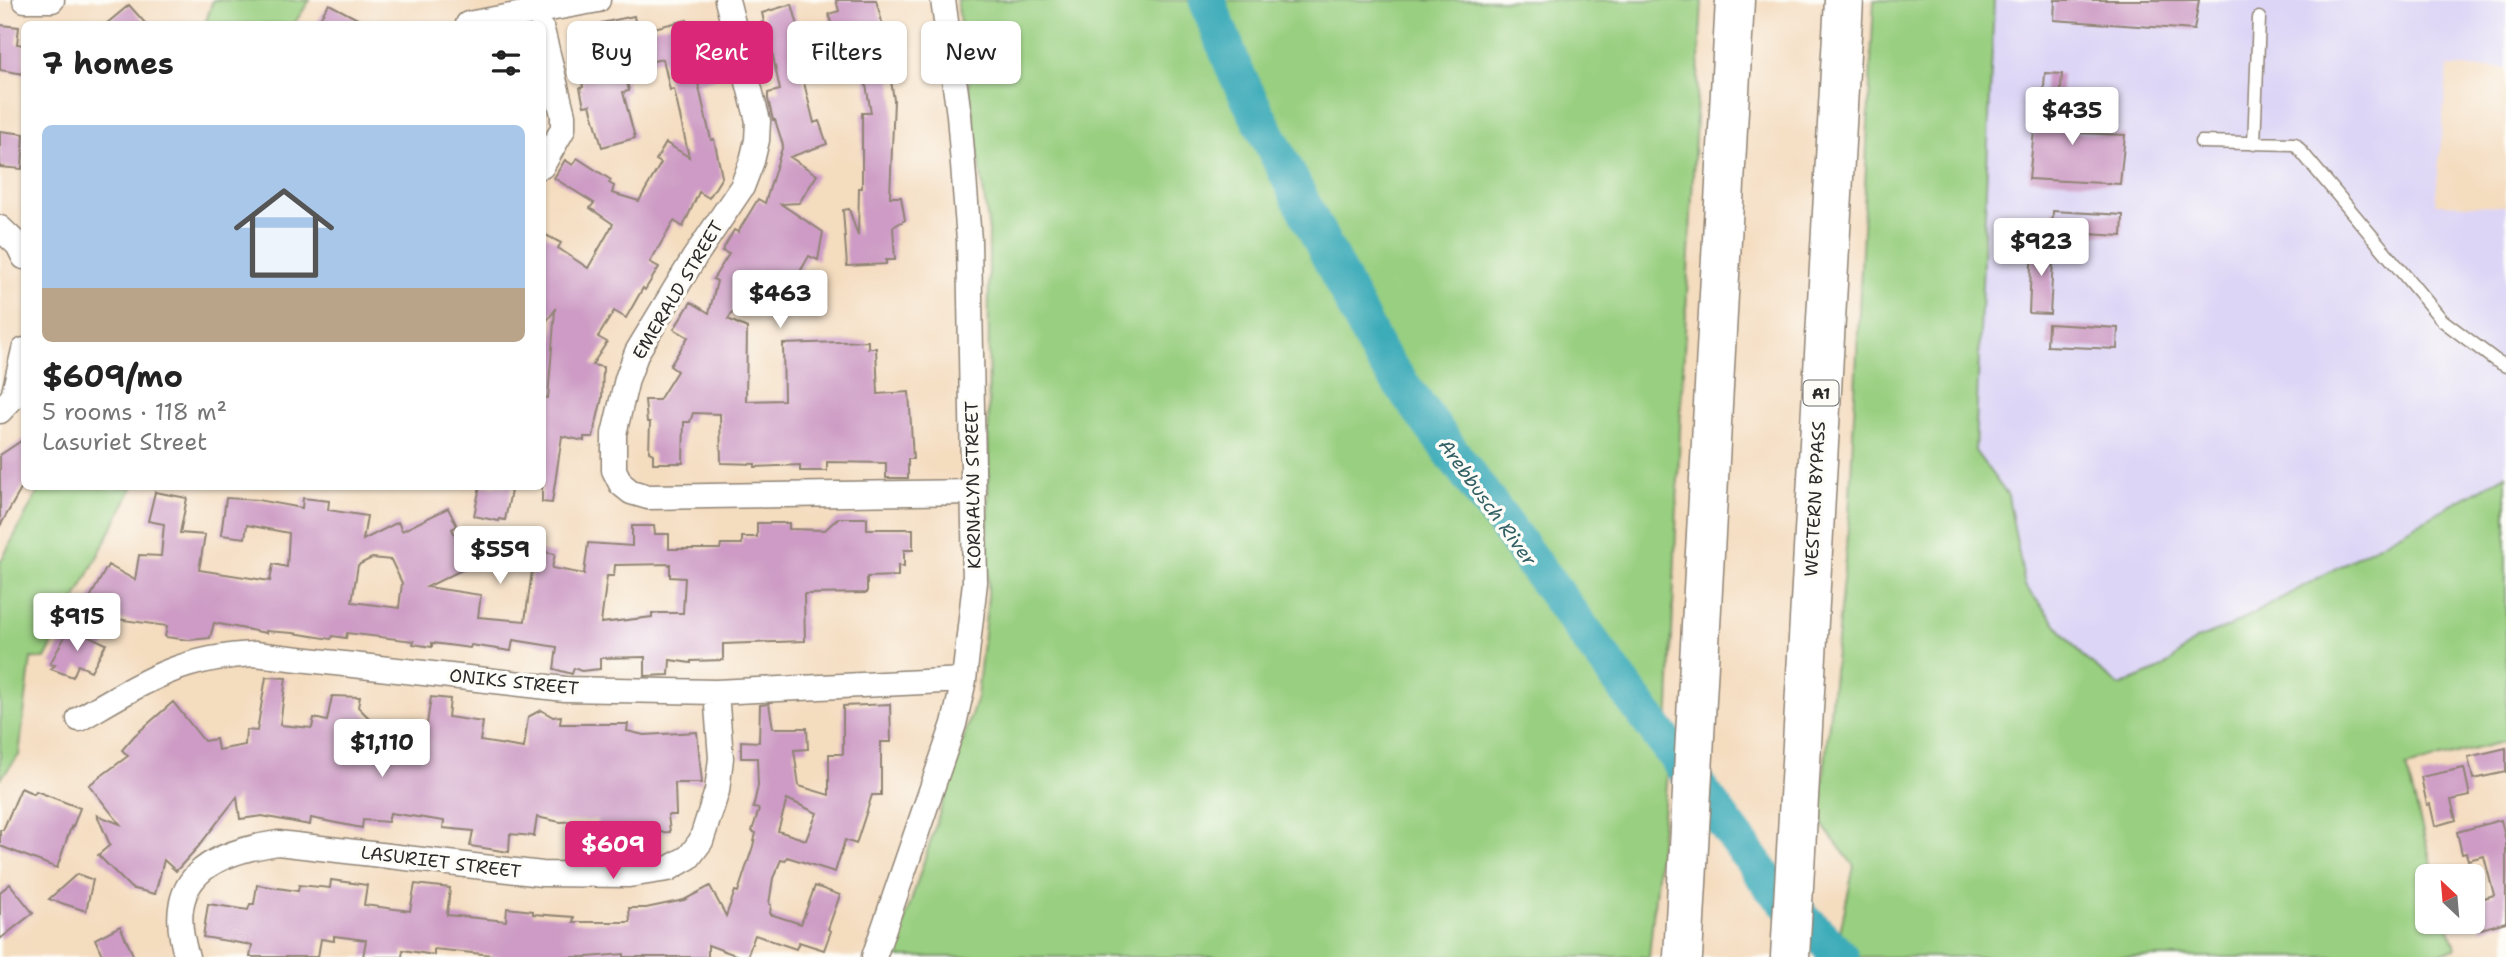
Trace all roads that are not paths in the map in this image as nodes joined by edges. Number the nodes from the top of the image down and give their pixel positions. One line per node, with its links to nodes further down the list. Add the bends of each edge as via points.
1 (25, 0): 2 (street)
2 (52, 0)
3 (598, 0): 9 (street)
4 (727, 0): 19 (street, EMERALD STREET, via 758,121 755,151 742,187 637,352 614,435 614,470 621,484 648,497)
5 (943, 0): 19 (street, KORNALYN STREET, via 959,115 969,240)
6 (1735, 0): 25 (highway)
7 (1844, 0): 26 (highway, WESTERN BYPASS / A1)
8 (2259, 18): 12 (lane)
9 (541, 21)
10 (546, 43): 13 (street, via 563,116 563,129)
11 (2201, 142): 12 (lane)
12 (2254, 144): 17 (lane, via 2295,145 2442,320)
13 (546, 159)
14 (0, 228): 15 (street)
15 (21, 251)
16 (21, 363): 18 (street, via 13,397)
17 (2506, 366)
18 (0, 411)
19 (974, 492): 20 (street, KORNALYN STREET, via 975,582)
20 (964, 680): 21 (street, ONIKS STREET); 24 (street, KORNALYN STREET, via 954,724)
21 (716, 692): 22 (street, ONIKS STREET, via 565,689 255,654 224,655 158,674); 23 (street, LASURIET STREET, via 721,758 717,791 701,841 689,858 668,869 629,875 542,874 278,843 247,848 219,858 197,874 184,894 181,938)
22 (79, 719)
23 (187, 957)
24 (874, 957)
25 (1683, 957)
26 (1790, 957)

